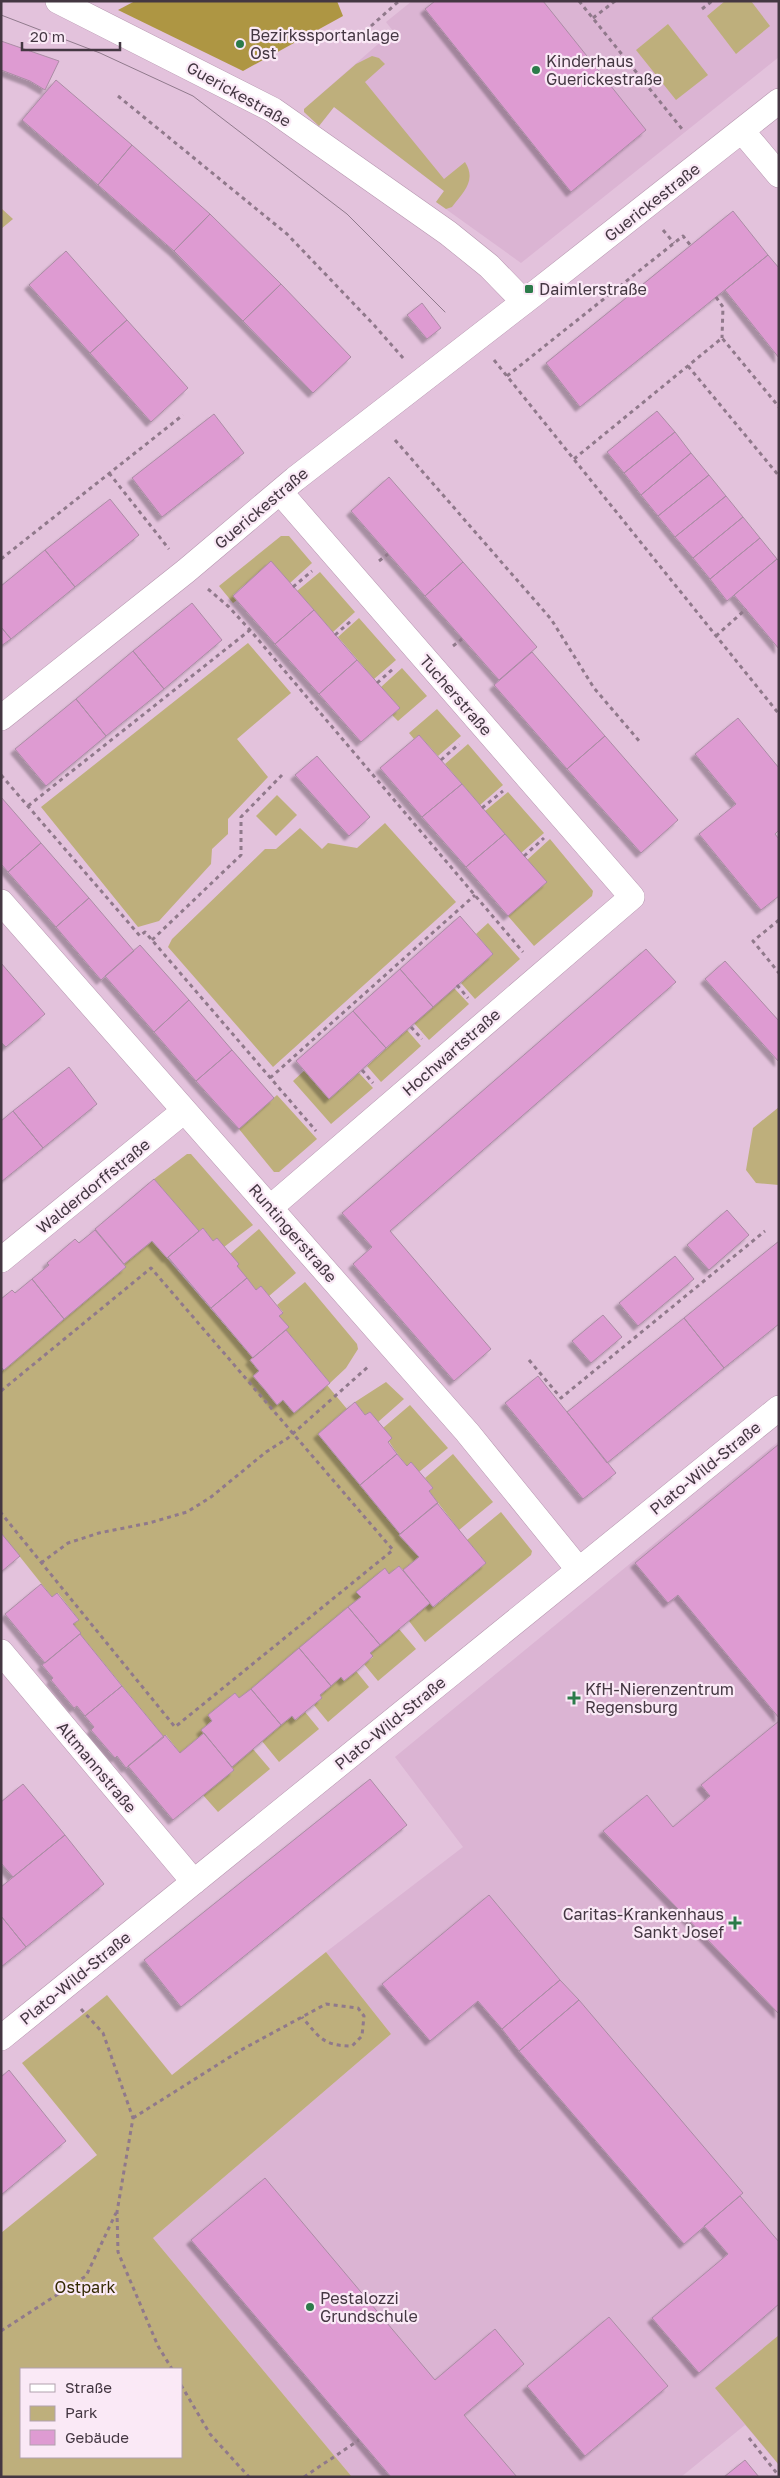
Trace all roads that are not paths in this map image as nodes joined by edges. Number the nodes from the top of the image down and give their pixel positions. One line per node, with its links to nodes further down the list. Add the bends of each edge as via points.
1 (58, 1): 5 (street, Guerickestraße, via 273,110 448,233 489,266)
2 (779, 101): 3 (street, Guerickestraße)
3 (742, 130): 4 (street); 5 (street, Guerickestraße)
4 (779, 175)
5 (524, 302): 6 (street, Guerickestraße)
6 (280, 492): 7 (street, Guerickestraße); 8 (street, Tucherstraße)
7 (1, 718)
8 (632, 897): 11 (street, Hochwartstraße)
9 (1, 902): 10 (street, Runtingerstraße)
10 (184, 1111): 11 (street, Runtingerstraße); 12 (street, Walderdorffstraße)
11 (271, 1207): 14 (street, Runtingerstraße, via 467,1432)
12 (1, 1260)
13 (779, 1408): 14 (street, Plato-Wild-Straße)
14 (579, 1570): 16 (street, Plato-Wild-Straße)
15 (1, 1652): 16 (street, Altmannstraße)
16 (194, 1882): 17 (street, Plato-Wild-Straße)
17 (1, 2038)

